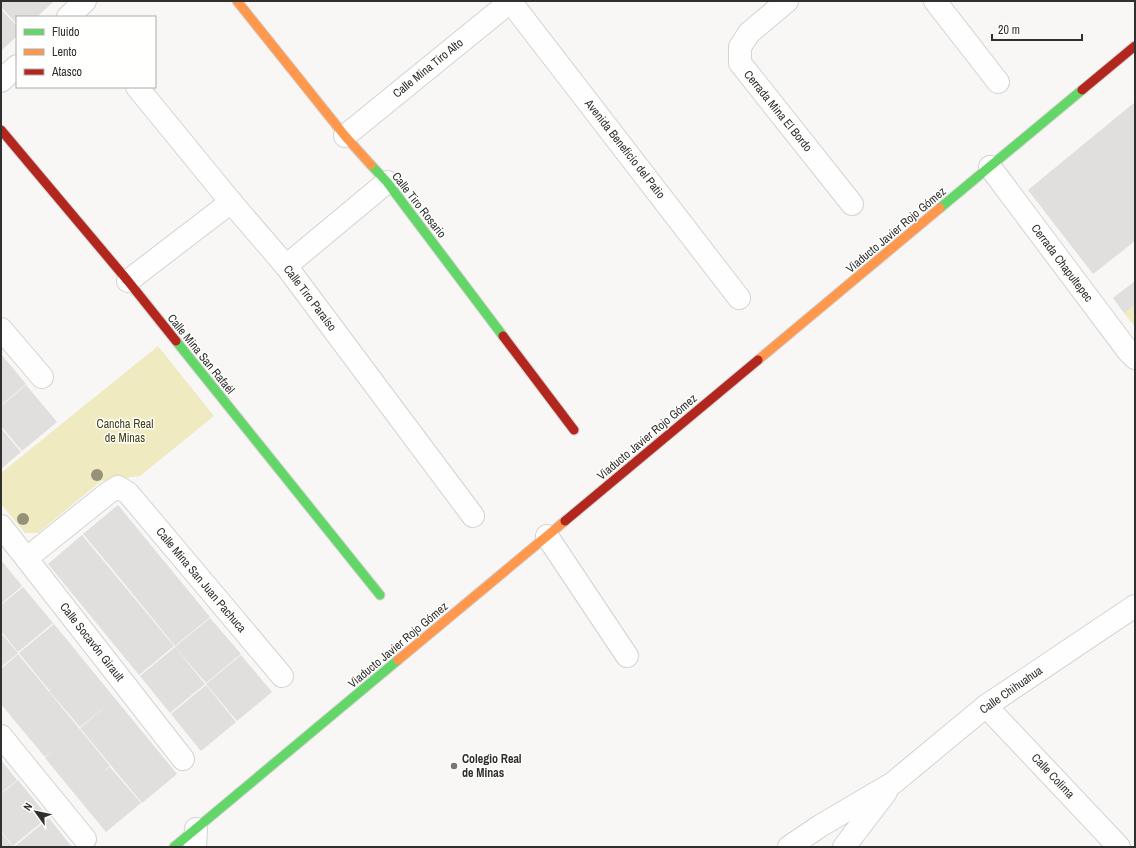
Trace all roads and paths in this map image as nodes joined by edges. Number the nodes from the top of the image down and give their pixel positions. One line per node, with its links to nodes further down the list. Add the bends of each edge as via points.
1 (237, 1): 11 (main road, Calle Tiro Rosario)
2 (511, 1): 11 (street, Calle Mina Tiro Alto); 18 (street, Avenida Beneficio del Patio)
3 (787, 1): 15 (street, Cerrada Mina El Bordo, via 749,33 740,47 740,63)
4 (935, 1): 8 (street)
5 (1135, 46): 12 (main road, Viaducto Javier Rojo Gómez)
6 (16, 67): 7 (street)
7 (1, 81)
8 (998, 82)
9 (138, 88): 14 (street, Calle Tiro Paraíso)
10 (1, 130): 17 (main road, Calle Mina San Rafaél)
11 (345, 136): 13 (main road, Calle Tiro Rosario)
12 (990, 167): 20 (street, Cerrada Chapultepec); 25 (main road, Viaducto Javier Rojo Gómez)
13 (387, 182): 16 (street); 22 (main road, Calle Tiro Rosario)
14 (231, 202): 16 (street, Calle Tiro Paraíso); 17 (street)
15 (852, 204)
16 (286, 266): 23 (street, Calle Tiro Paraíso)
17 (128, 281): 27 (main road, Calle Mina San Rafaél)
18 (739, 298)
19 (1, 329): 21 (street)
20 (1135, 358)
21 (42, 377)
22 (574, 430)
23 (473, 516)
24 (1, 526): 26 (street, Calle Socavón Girault)
25 (547, 536): 29 (street); 35 (main road, Viaducto Javier Rojo Gómez)
26 (27, 558): 30 (street, Calle Mina San Juan Pachuca, via 118,487 128,493); 33 (street, Calle Socavón Girault)
27 (380, 594)
28 (1135, 606): 31 (street, Calle Chihuahua)
29 (626, 656)
30 (282, 676)
31 (986, 706): 34 (street, Calle Chihuahua); 40 (street, Calle Colima)
32 (1, 736): 36 (street)
33 (183, 759)
34 (893, 783): 38 (street, Calle Chihuahua); 39 (street, Calle Chihuahua)
35 (196, 838): 37 (main road, Viaducto Javier Rojo Gómez)
36 (85, 839)
37 (174, 847)
38 (789, 847)
39 (844, 847)
40 (1119, 847)

